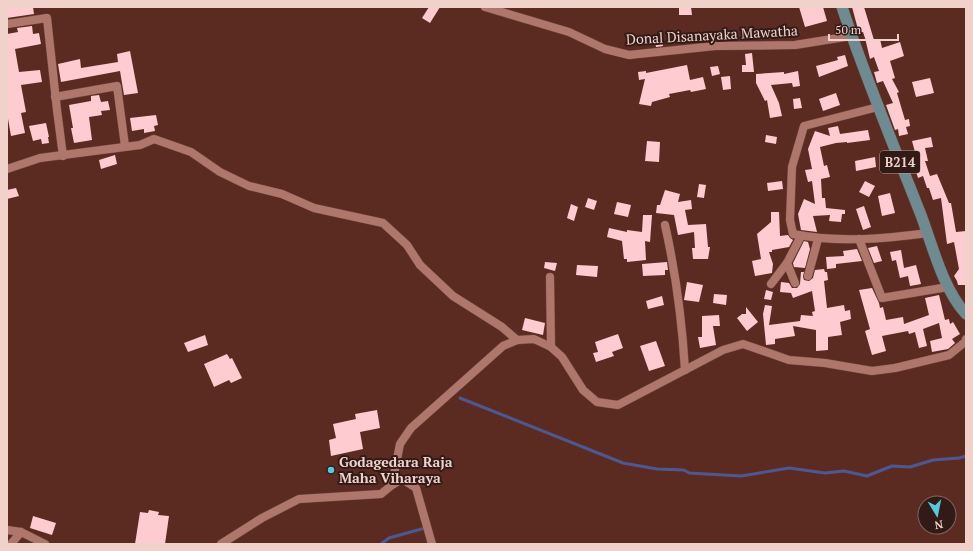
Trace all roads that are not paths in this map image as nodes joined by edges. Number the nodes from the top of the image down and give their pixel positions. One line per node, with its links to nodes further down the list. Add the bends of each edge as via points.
1 (485, 7): 4 (street, Donal Disanayaka Mawatha, via 568,32 605,49 629,55 716,46 795,44)
2 (842, 7): 4 (main road, B214)
3 (7, 24): 5 (street, via 47,18)
4 (852, 36): 6 (main road, B214)
5 (55, 97): 7 (street, via 117,86); 8 (street)
6 (878, 107): 11 (main road, B214); 12 (street, via 804,126 792,167 790,220 793,234)
7 (125, 146): 8 (street); 23 (street, via 154,139 191,152 220,172 249,186 282,194 314,208 383,223 407,245 420,265 454,296 502,327)
8 (63, 156): 9 (street, via 40,158)
9 (7, 168)
10 (665, 225): 25 (street, via 683,327)
11 (928, 233): 14 (street); 20 (main road, B214)
12 (800, 236): 13 (street); 15 (street)
13 (818, 239): 14 (street); 16 (street)
14 (859, 239): 20 (street, via 882,298)
15 (787, 263): 18 (street); 19 (street)
16 (808, 276)
17 (550, 277): 24 (street)
18 (771, 284)
19 (795, 284)
20 (948, 287): 21 (main road, B214)
21 (966, 314)
22 (966, 339): 25 (street, via 949,355 872,371 789,360 743,344 723,350)
23 (517, 340): 24 (street, via 534,339); 26 (street, via 503,346 411,428 400,444)
24 (551, 347): 25 (street, via 562,357 583,390 597,402 618,405)
25 (685, 370)
26 (392, 485): 31 (street, via 381,494 299,499 262,518); 32 (street, via 402,479 416,488)
27 (7, 530): 28 (street)
28 (21, 532): 29 (street); 30 (street)
29 (10, 544)
30 (45, 544)
31 (221, 544)
32 (432, 544)

